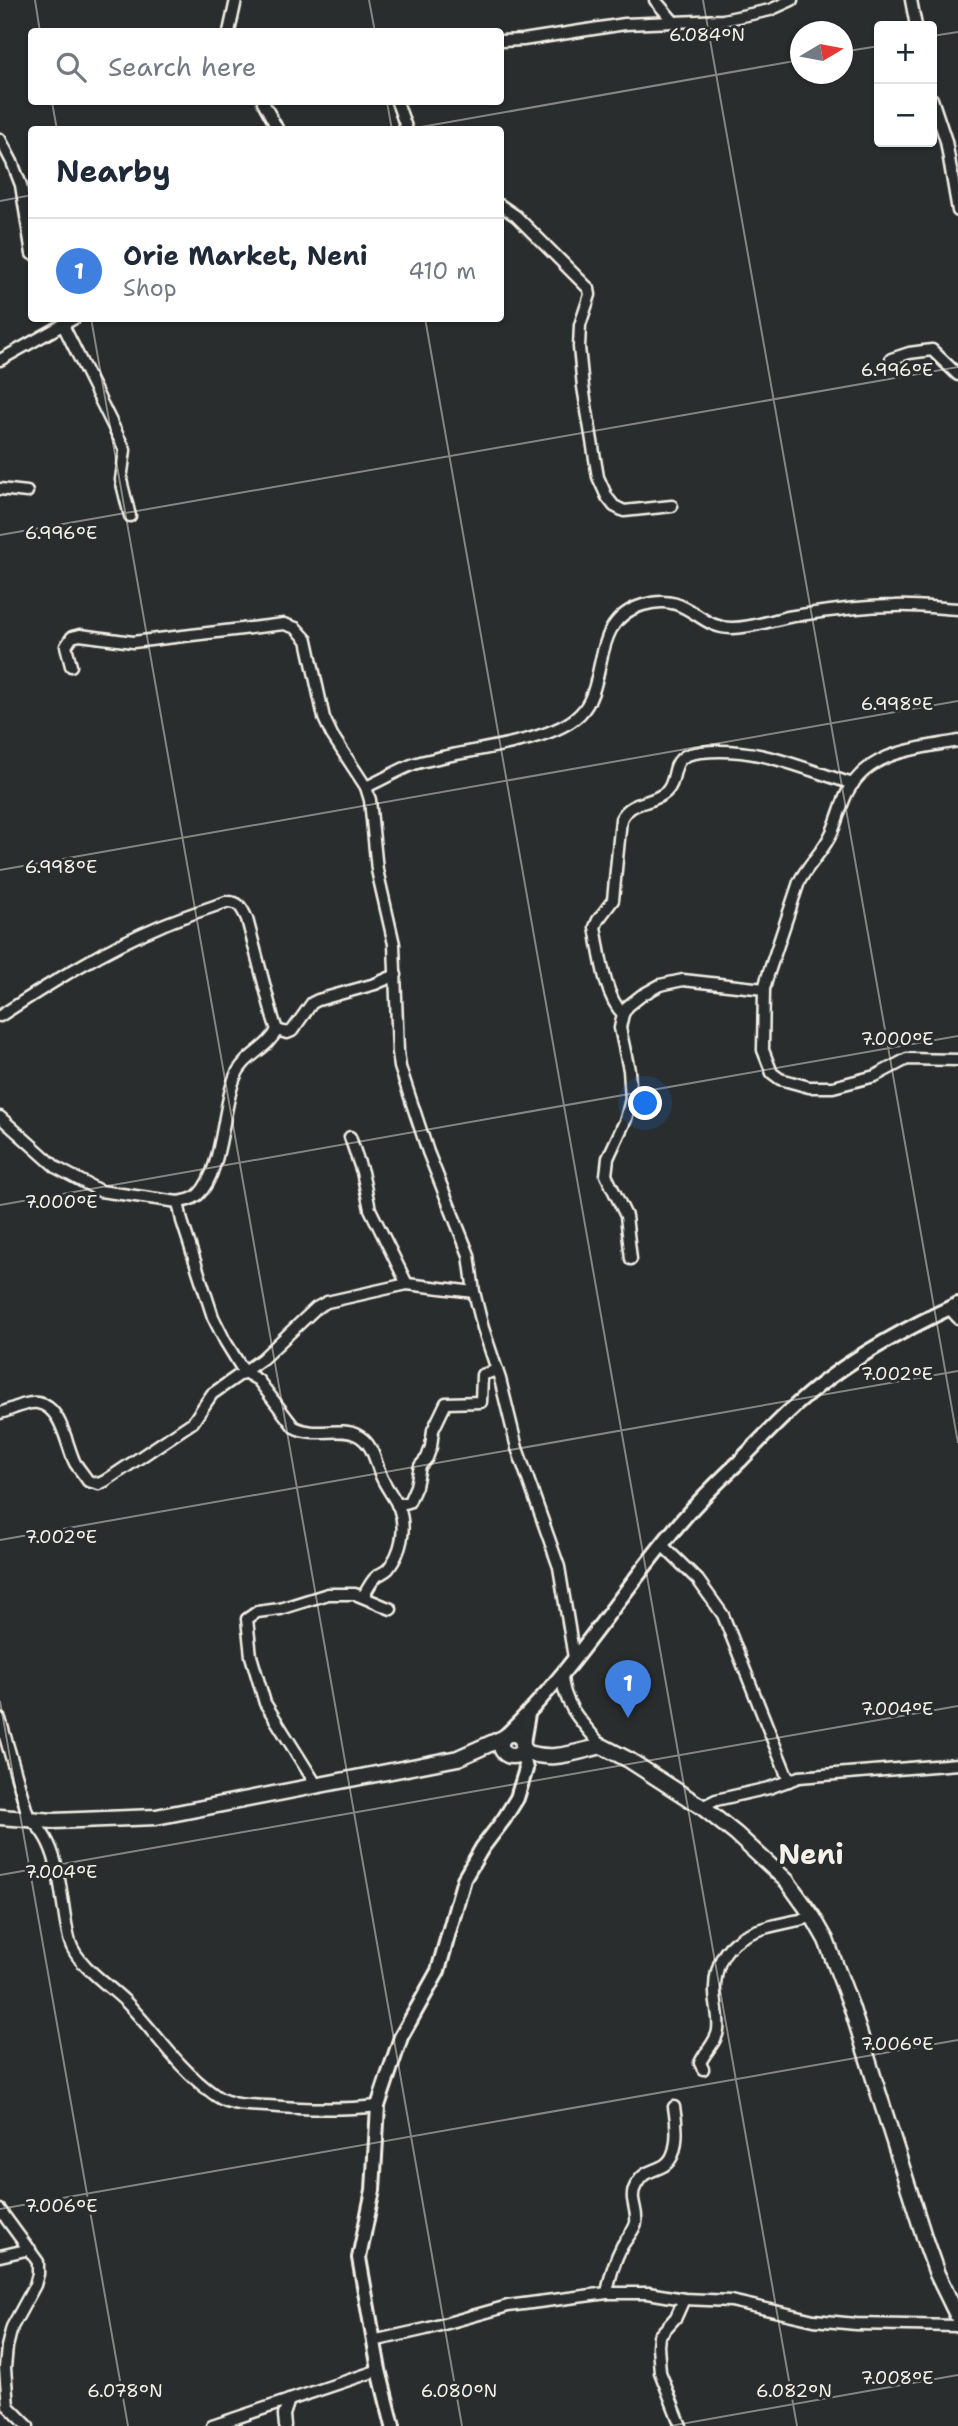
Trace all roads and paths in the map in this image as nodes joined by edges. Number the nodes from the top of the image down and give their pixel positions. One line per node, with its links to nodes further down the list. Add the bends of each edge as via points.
1 (236, 0): 7 (street)
2 (655, 0): 5 (street)
3 (792, 0): 5 (street, via 723,20)
4 (911, 0): 6 (street)
5 (673, 21): 8 (street)
6 (915, 21)
7 (230, 28)
8 (504, 41)
9 (265, 105): 12 (street)
10 (398, 105): 13 (street)
11 (937, 114): 16 (street)
12 (276, 126)
13 (406, 126)
14 (0, 139): 17 (street, via 21,185)
15 (504, 208): 26 (street, via 589,289 579,347 598,477 607,496 624,511)
16 (958, 211)
17 (28, 229)
18 (53, 322): 20 (street)
19 (68, 322): 20 (street)
20 (58, 328): 22 (street); 27 (street, via 125,450 121,480)
21 (891, 359): 23 (street, via 932,350)
22 (0, 360)
23 (958, 375)
24 (0, 489): 25 (street)
25 (27, 492)
26 (672, 506)
27 (130, 516)
28 (958, 609): 32 (street, via 894,606 792,616 729,628 675,602 642,605 625,613 611,629 592,695 571,722 551,732 414,764)
29 (71, 666): 32 (street, via 66,646 80,635 133,642 290,625 307,640 324,718)
30 (958, 741): 31 (street, via 890,754)
31 (853, 784): 34 (street, via 832,834 799,883); 35 (street, via 760,755 694,753 678,761 666,792 624,812 613,900 595,927 610,995)
32 (366, 787): 33 (street)
33 (396, 975): 37 (street, via 318,1000 292,1031); 44 (street, via 400,1067 468,1255)
34 (764, 989): 35 (street, via 683,980 642,995); 38 (street, via 763,1050 772,1073 780,1079 809,1087 833,1087 875,1076 908,1059)
35 (623, 1014): 42 (street, via 620,1028 631,1099 606,1175 626,1216)
36 (0, 1016): 37 (street, via 125,942 234,901 247,919)
37 (277, 1030): 41 (street, via 234,1078 225,1126 205,1184 197,1195)
38 (958, 1060)
39 (0, 1117): 41 (street, via 57,1168 100,1191)
40 (350, 1137): 43 (street, via 370,1209)
41 (178, 1202): 47 (street, via 213,1317)
42 (631, 1259)
43 (407, 1284): 44 (street); 47 (street, via 316,1308)
44 (474, 1292): 46 (street)
45 (955, 1310): 50 (street, via 867,1352 828,1378 765,1434)
46 (497, 1370): 49 (street, via 482,1375 481,1402 446,1402 427,1458 420,1465 414,1494 409,1502); 53 (street, via 517,1448 559,1567)
47 (244, 1372): 48 (street, via 212,1394 193,1422 99,1484 88,1482 48,1408 33,1403); 49 (street, via 258,1380 302,1432 350,1432 365,1440)
48 (0, 1413)
49 (397, 1505): 51 (street, via 403,1535 398,1554)
50 (662, 1545): 53 (street); 62 (street, via 698,1580 723,1615)
51 (363, 1597): 52 (street); 63 (street, via 328,1594 257,1612 247,1619 251,1657 265,1703)
52 (391, 1609)
53 (574, 1658): 54 (street)
54 (562, 1674): 55 (street); 58 (street, via 565,1698)
55 (528, 1714): 57 (street); 59 (street)
56 (0, 1719): 66 (street)
57 (505, 1737): 59 (main road, via 501,1745); 59 (main road, via 515,1734); 60 (main road)
58 (602, 1746): 59 (main road, via 542,1758); 64 (main road)
59 (518, 1751): 60 (main road); 69 (street, via 526,1769 517,1798 464,1879 438,1972 401,2037)
60 (458, 1758): 63 (main road)
61 (958, 1764): 62 (street)
62 (789, 1781): 64 (street)
63 (317, 1786): 66 (main road, via 156,1816 98,1821)
64 (702, 1807): 67 (main road, via 787,1881)
65 (0, 1816): 66 (main road)
66 (29, 1819): 69 (street, via 47,1837 74,1951 189,2074 228,2102 298,2109)
67 (813, 1917): 68 (street, via 751,1932 727,1948 715,1975 718,2033 700,2063); 76 (main road, via 839,1973 926,2243)
68 (703, 2069)
69 (378, 2106): 78 (street, via 373,2190 359,2258)
70 (674, 2107): 74 (street, via 678,2133 672,2155 668,2163 649,2170 636,2185 632,2195 636,2223 614,2263)
71 (0, 2210): 72 (street)
72 (30, 2249): 73 (street); 83 (street, via 38,2262 38,2274 12,2328 5,2368 8,2406)
73 (0, 2256)
74 (607, 2293): 75 (street); 78 (street, via 508,2306)
75 (684, 2299): 77 (street, via 731,2301 814,2320); 86 (street, via 659,2336 658,2346 660,2372)
76 (958, 2317)
77 (958, 2326)
78 (373, 2341): 79 (street)
79 (379, 2370): 80 (street); 85 (street)
80 (289, 2400): 81 (street); 82 (street)
81 (263, 2409): 82 (street); 84 (street)
82 (284, 2425)
83 (28, 2426)
84 (212, 2426)
85 (393, 2426)
86 (681, 2426)

